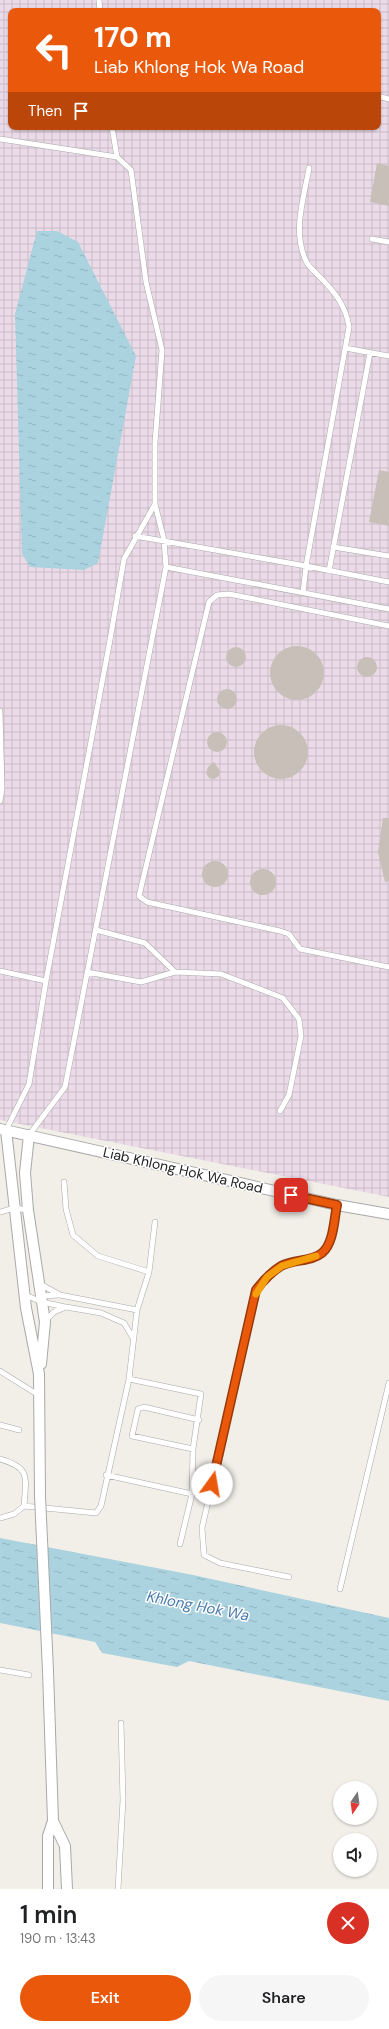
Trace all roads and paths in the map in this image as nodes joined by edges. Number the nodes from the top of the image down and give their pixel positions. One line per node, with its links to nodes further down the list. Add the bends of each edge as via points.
1 (112, 130): 3 (lane)
2 (0, 138): 3 (lane)
3 (117, 158): 10 (lane, via 131,170 146,282 162,350 155,443)
4 (310, 168): 7 (lane, via 298,229 306,262 332,290 347,313 349,327)
5 (372, 239): 6 (lane)
6 (389, 242)
7 (345, 348): 8 (lane); 15 (lane)
8 (370, 353): 9 (lane); 13 (lane)
9 (389, 356)
10 (155, 504): 11 (lane); 12 (lane)
11 (135, 536): 12 (lane); 29 (lane, via 124,559)
12 (164, 540): 15 (lane); 16 (lane)
13 (333, 547): 14 (lane); 17 (lane)
14 (389, 556)
15 (306, 566): 17 (lane); 19 (lane)
16 (166, 567): 19 (lane); 24 (lane)
17 (329, 571): 18 (lane)
18 (389, 582)
19 (303, 593): 20 (lane)
20 (389, 609)
21 (389, 626): 25 (lane, via 229,594 217,595 209,602 139,896 147,902 280,931 289,934 300,949)
22 (0, 711): 23 (lane)
23 (0, 801)
24 (96, 930): 27 (lane); 28 (lane, via 145,943)
25 (389, 968)
26 (0, 971): 29 (lane)
27 (87, 972): 28 (lane, via 141,982); 32 (lane, via 65,1087)
28 (175, 972): 30 (lane, via 221,974 283,998 299,1019 301,1036 289,1095)
29 (46, 981): 31 (lane, via 29,1084)
30 (280, 1111)
31 (3, 1129): 32 (street, Liab Khlong Hok Wa Road); 35 (street)
32 (29, 1135): 34 (street, Liab Khlong Hok Wa Road); 36 (street, via 25,1173)
33 (64, 1182): 40 (lane, via 66,1209 73,1235 98,1256)
34 (337, 1205): 38 (street, Liab Khlong Hok Wa Road); 64 (lane, via 329,1244 322,1252 282,1266 267,1277 256,1290 202,1528 204,1555 220,1563)
35 (14, 1208): 36 (lane); 37 (lane); 42 (street)
36 (28, 1210): 41 (street)
37 (0, 1212)
38 (389, 1214)
39 (155, 1222): 40 (lane)
40 (149, 1272): 46 (lane)
41 (39, 1284): 43 (lane); 44 (street)
42 (24, 1295): 44 (lane); 50 (street)
43 (60, 1295): 44 (lane); 46 (lane)
44 (42, 1299): 45 (lane); 47 (street)
45 (66, 1307): 47 (lane, via 54,1312); 48 (lane, via 101,1312 124,1323)
46 (137, 1310): 48 (lane)
47 (45, 1322): 50 (street)
48 (133, 1339): 51 (lane)
49 (0, 1371): 53 (lane)
50 (39, 1374): 53 (street)
51 (129, 1379): 54 (lane, via 201,1394); 59 (lane)
52 (389, 1383): 65 (lane)
53 (40, 1397): 69 (street, bridge, via 40,1496)
54 (199, 1420): 57 (lane); 57 (lane, via 144,1407 138,1409 132,1436)
55 (0, 1424): 56 (lane)
56 (19, 1430)
57 (193, 1449): 60 (lane)
58 (0, 1459): 61 (lane, via 14,1463 26,1475)
59 (106, 1475): 60 (lane); 61 (lane, via 101,1506 96,1513)
60 (192, 1494): 63 (lane)
61 (24, 1506): 62 (lane, via 14,1514)
62 (0, 1518)
63 (180, 1544)
64 (289, 1577)
65 (340, 1589)
66 (0, 1670): 67 (lane)
67 (29, 1675)
68 (121, 1723): 72 (lane, via 123,1800)
69 (53, 1821): 70 (street, via 48,1836); 71 (street, via 65,1846)
70 (48, 1887): 71 (street)
71 (67, 1887)
72 (118, 1889)

